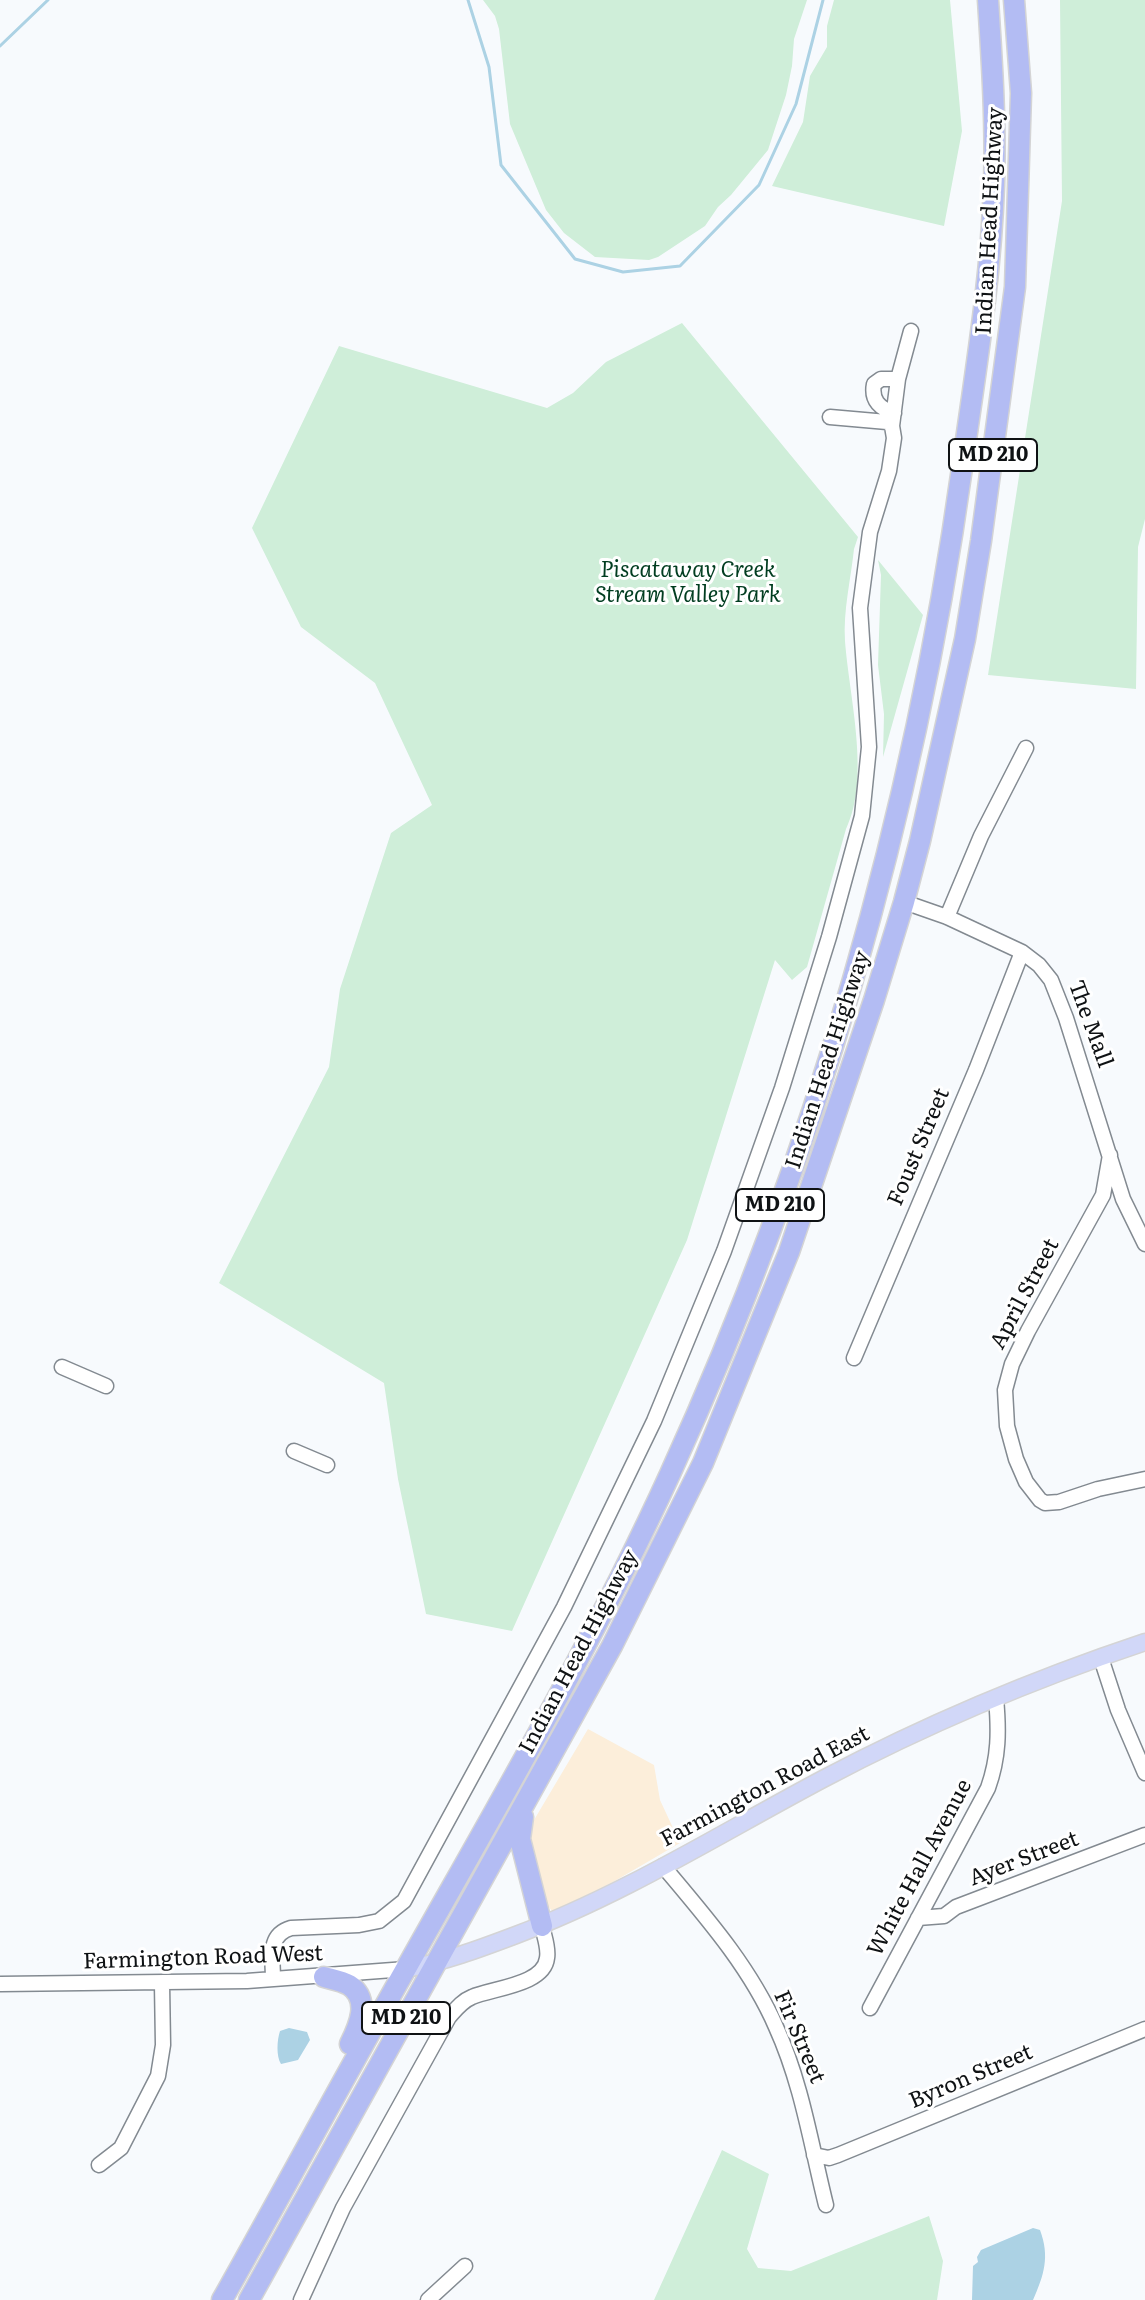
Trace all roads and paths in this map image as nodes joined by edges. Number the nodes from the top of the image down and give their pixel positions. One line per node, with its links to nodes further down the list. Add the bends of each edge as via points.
1 (988, 0): 29 (highway, Indian Head Highway / MD 210, via 995,133 990,240 949,559 918,727 817,1103 757,1269 671,1473 589,1640)
2 (1014, 0): 8 (highway, Indian Head Highway / MD 210, via 1021,93 1015,287 965,639)
3 (911, 331): 4 (street)
4 (898, 379): 6 (street); 6 (street, via 881,379 873,391)
5 (830, 417): 6 (street)
6 (893, 420): 31 (street, via 889,471 870,532 860,608 869,747 862,816 782,1088 702,1306 654,1421 564,1607 404,1901 379,1921 281,1931 274,1937)
7 (1026, 748): 9 (street)
8 (904, 902): 9 (street, The Mall); 22 (highway, Indian Head Highway / MD 210, via 789,1252 703,1463)
9 (947, 917): 10 (street, The Mall)
10 (1022, 952): 11 (street, The Mall, via 1046,973 1058,996); 13 (street, Foust Street)
11 (1110, 1155): 12 (street, The Mall); 18 (street, April Street, via 1103,1195 1012,1364 1005,1390 1007,1426 1026,1482 1045,1503)
12 (1145, 1244)
13 (854, 1358)
14 (62, 1367): 15 (street)
15 (106, 1386)
16 (294, 1451): 17 (street)
17 (327, 1465)
18 (1145, 1479)
19 (1145, 1642): 20 (main road, Farmington Road East)
20 (1101, 1658): 21 (main road, Farmington Road East); 23 (street)
21 (996, 1698): 25 (main road, Farmington Road East, via 876,1751); 26 (street, White Hall Avenue, via 996,1766)
22 (546, 1764): 27 (highway, via 520,1831); 28 (highway, Indian Head Highway / MD 210)
23 (1145, 1773)
24 (1145, 1835): 26 (street, Ayer Street, via 944,1916)
25 (663, 1866): 27 (main road, Farmington Road East); 36 (street, Fir Street, via 721,1937 769,2011 800,2091)
26 (918, 1918): 34 (street, White Hall Avenue)
27 (542, 1926): 28 (main road, Farmington Road East); 43 (street, via 548,1952 542,1970 473,1997 449,2017 343,2208)
28 (436, 1964): 29 (main road, Farmington Road East); 42 (highway, Indian Head Highway / MD 210)
29 (406, 1969): 30 (street, Farmington Road West); 39 (highway, Indian Head Highway / MD 210)
30 (324, 1977): 31 (street, Farmington Road West); 39 (highway, via 348,1984 356,1993 360,2024 298,2142)
31 (273, 1979): 33 (street, Farmington Road West)
32 (0, 1984): 33 (street, Farmington Road West)
33 (162, 1984): 37 (street, via 158,2076 121,2148)
34 (870, 2008)
35 (1145, 2029): 36 (street, Byron Street, via 838,2155)
36 (814, 2155): 38 (street, Fir Street)
37 (99, 2165)
38 (826, 2205)
39 (270, 2214): 41 (highway, Indian Head Highway / MD 210)
40 (465, 2266): 44 (street)
41 (222, 2300)
42 (249, 2300)
43 (301, 2300)
44 (428, 2300)

